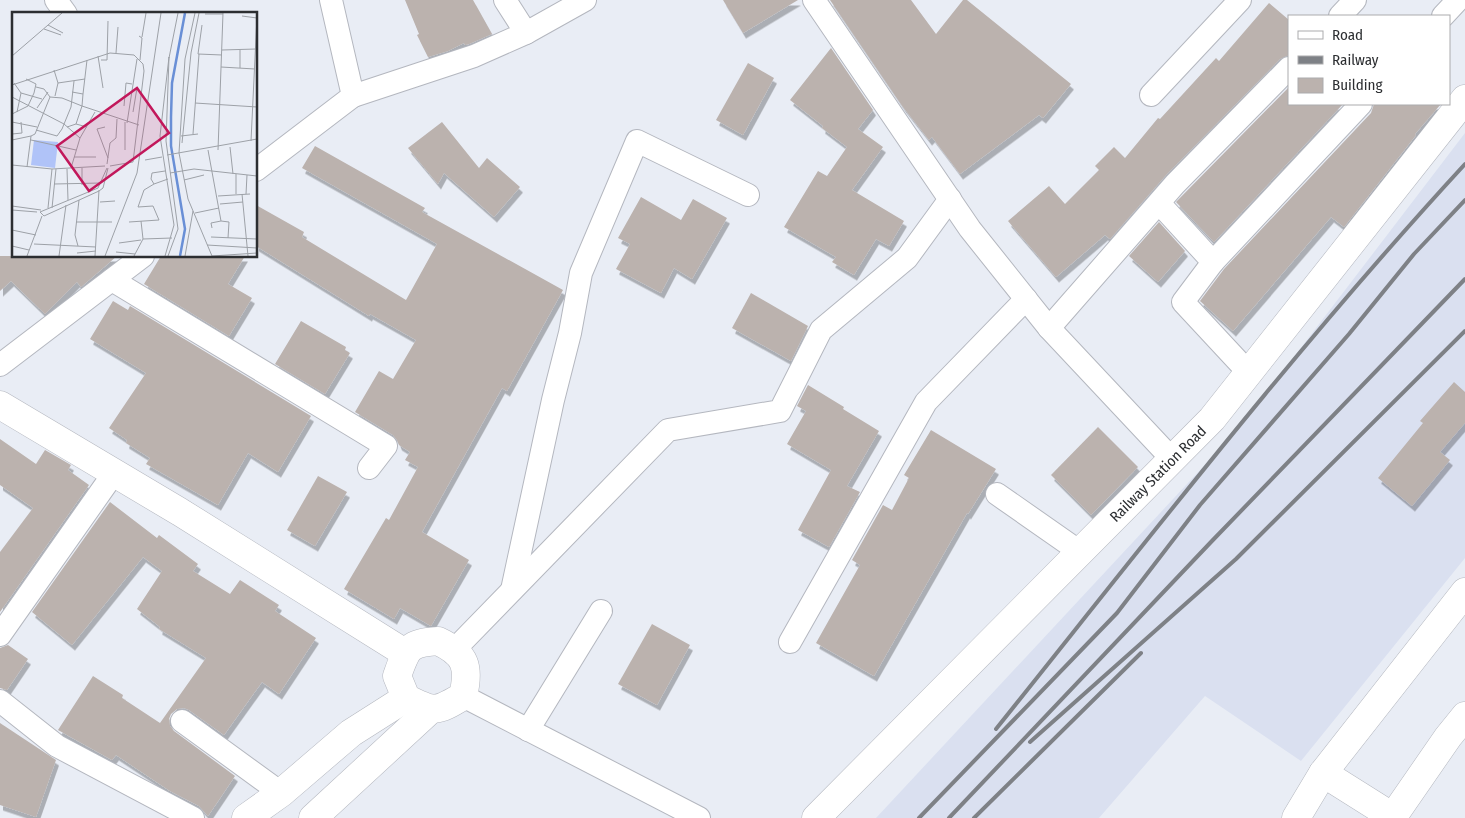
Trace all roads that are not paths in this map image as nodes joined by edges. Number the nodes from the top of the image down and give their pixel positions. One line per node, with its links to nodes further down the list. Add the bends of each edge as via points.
1 (56, 0): 9 (street)
2 (331, 0): 14 (street)
3 (505, 0): 12 (street)
4 (585, 0): 12 (street)
5 (814, 0): 20 (street)
6 (1240, 0): 15 (street)
7 (1355, 0): 10 (street)
8 (1458, 0): 11 (street)
9 (65, 12)
10 (1341, 15)
11 (1444, 15)
12 (526, 33): 14 (street, via 474,56)
13 (1288, 69): 21 (street)
14 (354, 96): 18 (street)
15 (1152, 96)
16 (1465, 99): 28 (main road, Railway Station Road)
17 (1360, 105): 23 (street)
18 (258, 168)
19 (748, 195): 35 (street, via 638,141 581,274)
20 (950, 199): 25 (street); 35 (street, via 907,258 821,330 780,411 668,430)
21 (1158, 203): 23 (street); 26 (street)
22 (140, 258): 24 (street)
23 (1213, 262): 28 (street, via 1183,302)
24 (112, 280): 27 (street); 31 (street, via 386,446)
25 (1026, 299): 26 (street); 39 (street, via 926,402)
26 (1049, 328): 30 (street)
27 (0, 365)
28 (1248, 373): 30 (main road, Railway Station Road, via 1212,419)
29 (0, 405): 32 (main road)
30 (1172, 459): 34 (main road, Railway Station Road)
31 (369, 468)
32 (114, 473): 38 (street); 41 (main road)
33 (997, 494): 34 (street)
34 (1080, 552): 55 (main road, Railway Station Road)
35 (512, 590): 40 (street)
36 (1465, 592): 49 (main road)
37 (601, 611): 48 (street)
38 (0, 635)
39 (790, 642)
40 (455, 649): 41 (main road, via 438,641 420,642); 42 (main road, via 465,665)
41 (405, 653): 43 (main road, via 397,676)
42 (463, 696): 45 (main road, via 445,707); 48 (street)
43 (406, 698): 45 (main road); 50 (main road, via 351,733)
44 (0, 701): 51 (street, via 57,746)
45 (430, 710): 53 (main road)
46 (1465, 716): 57 (main road)
47 (182, 721): 50 (street)
48 (528, 730): 54 (street)
49 (1323, 773): 56 (main road); 57 (main road)
50 (281, 793): 52 (main road)
51 (193, 818)
52 (246, 818)
53 (313, 818)
54 (699, 818)
55 (816, 818)
56 (1296, 818)
57 (1392, 818)

